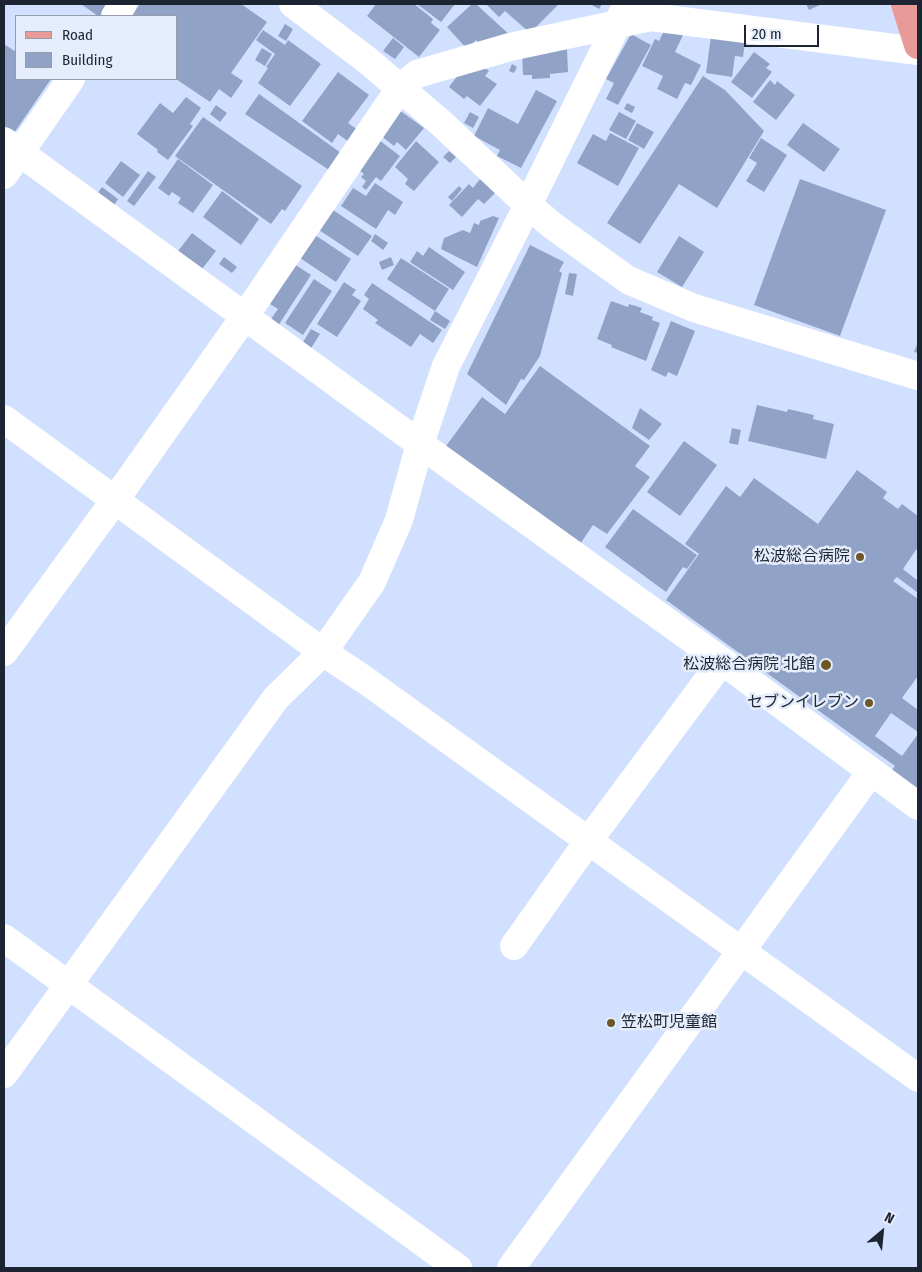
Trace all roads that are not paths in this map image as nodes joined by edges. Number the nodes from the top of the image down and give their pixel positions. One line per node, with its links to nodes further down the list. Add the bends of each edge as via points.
1 (123, 4): 5 (street)
2 (293, 4): 9 (street)
3 (905, 4): 6 (main road)
4 (622, 14): 7 (street); 9 (street, via 417,74); 12 (street)
5 (116, 15)
6 (918, 45)
7 (918, 51)
8 (70, 80): 10 (street)
9 (400, 88): 12 (street); 13 (street)
10 (12, 147): 11 (street); 13 (street)
11 (4, 175)
12 (528, 205): 14 (street, via 628,280 694,308); 16 (street, via 446,366)
13 (245, 316): 16 (street); 17 (street)
14 (918, 376)
15 (4, 419): 17 (street)
16 (420, 444): 19 (street, via 399,520 372,582); 20 (street)
17 (115, 500): 18 (street); 19 (street)
18 (4, 652)
19 (324, 652): 23 (street); 27 (street, via 276,698)
20 (722, 661): 21 (street); 23 (street)
21 (871, 772): 22 (street); 26 (street)
22 (918, 806)
23 (589, 840): 25 (street); 26 (street)
24 (4, 938): 27 (street)
25 (514, 946)
26 (741, 949): 29 (street); 31 (street)
27 (68, 985): 28 (street); 30 (street)
28 (4, 1074)
29 (918, 1078)
30 (458, 1268)
31 (511, 1268)

